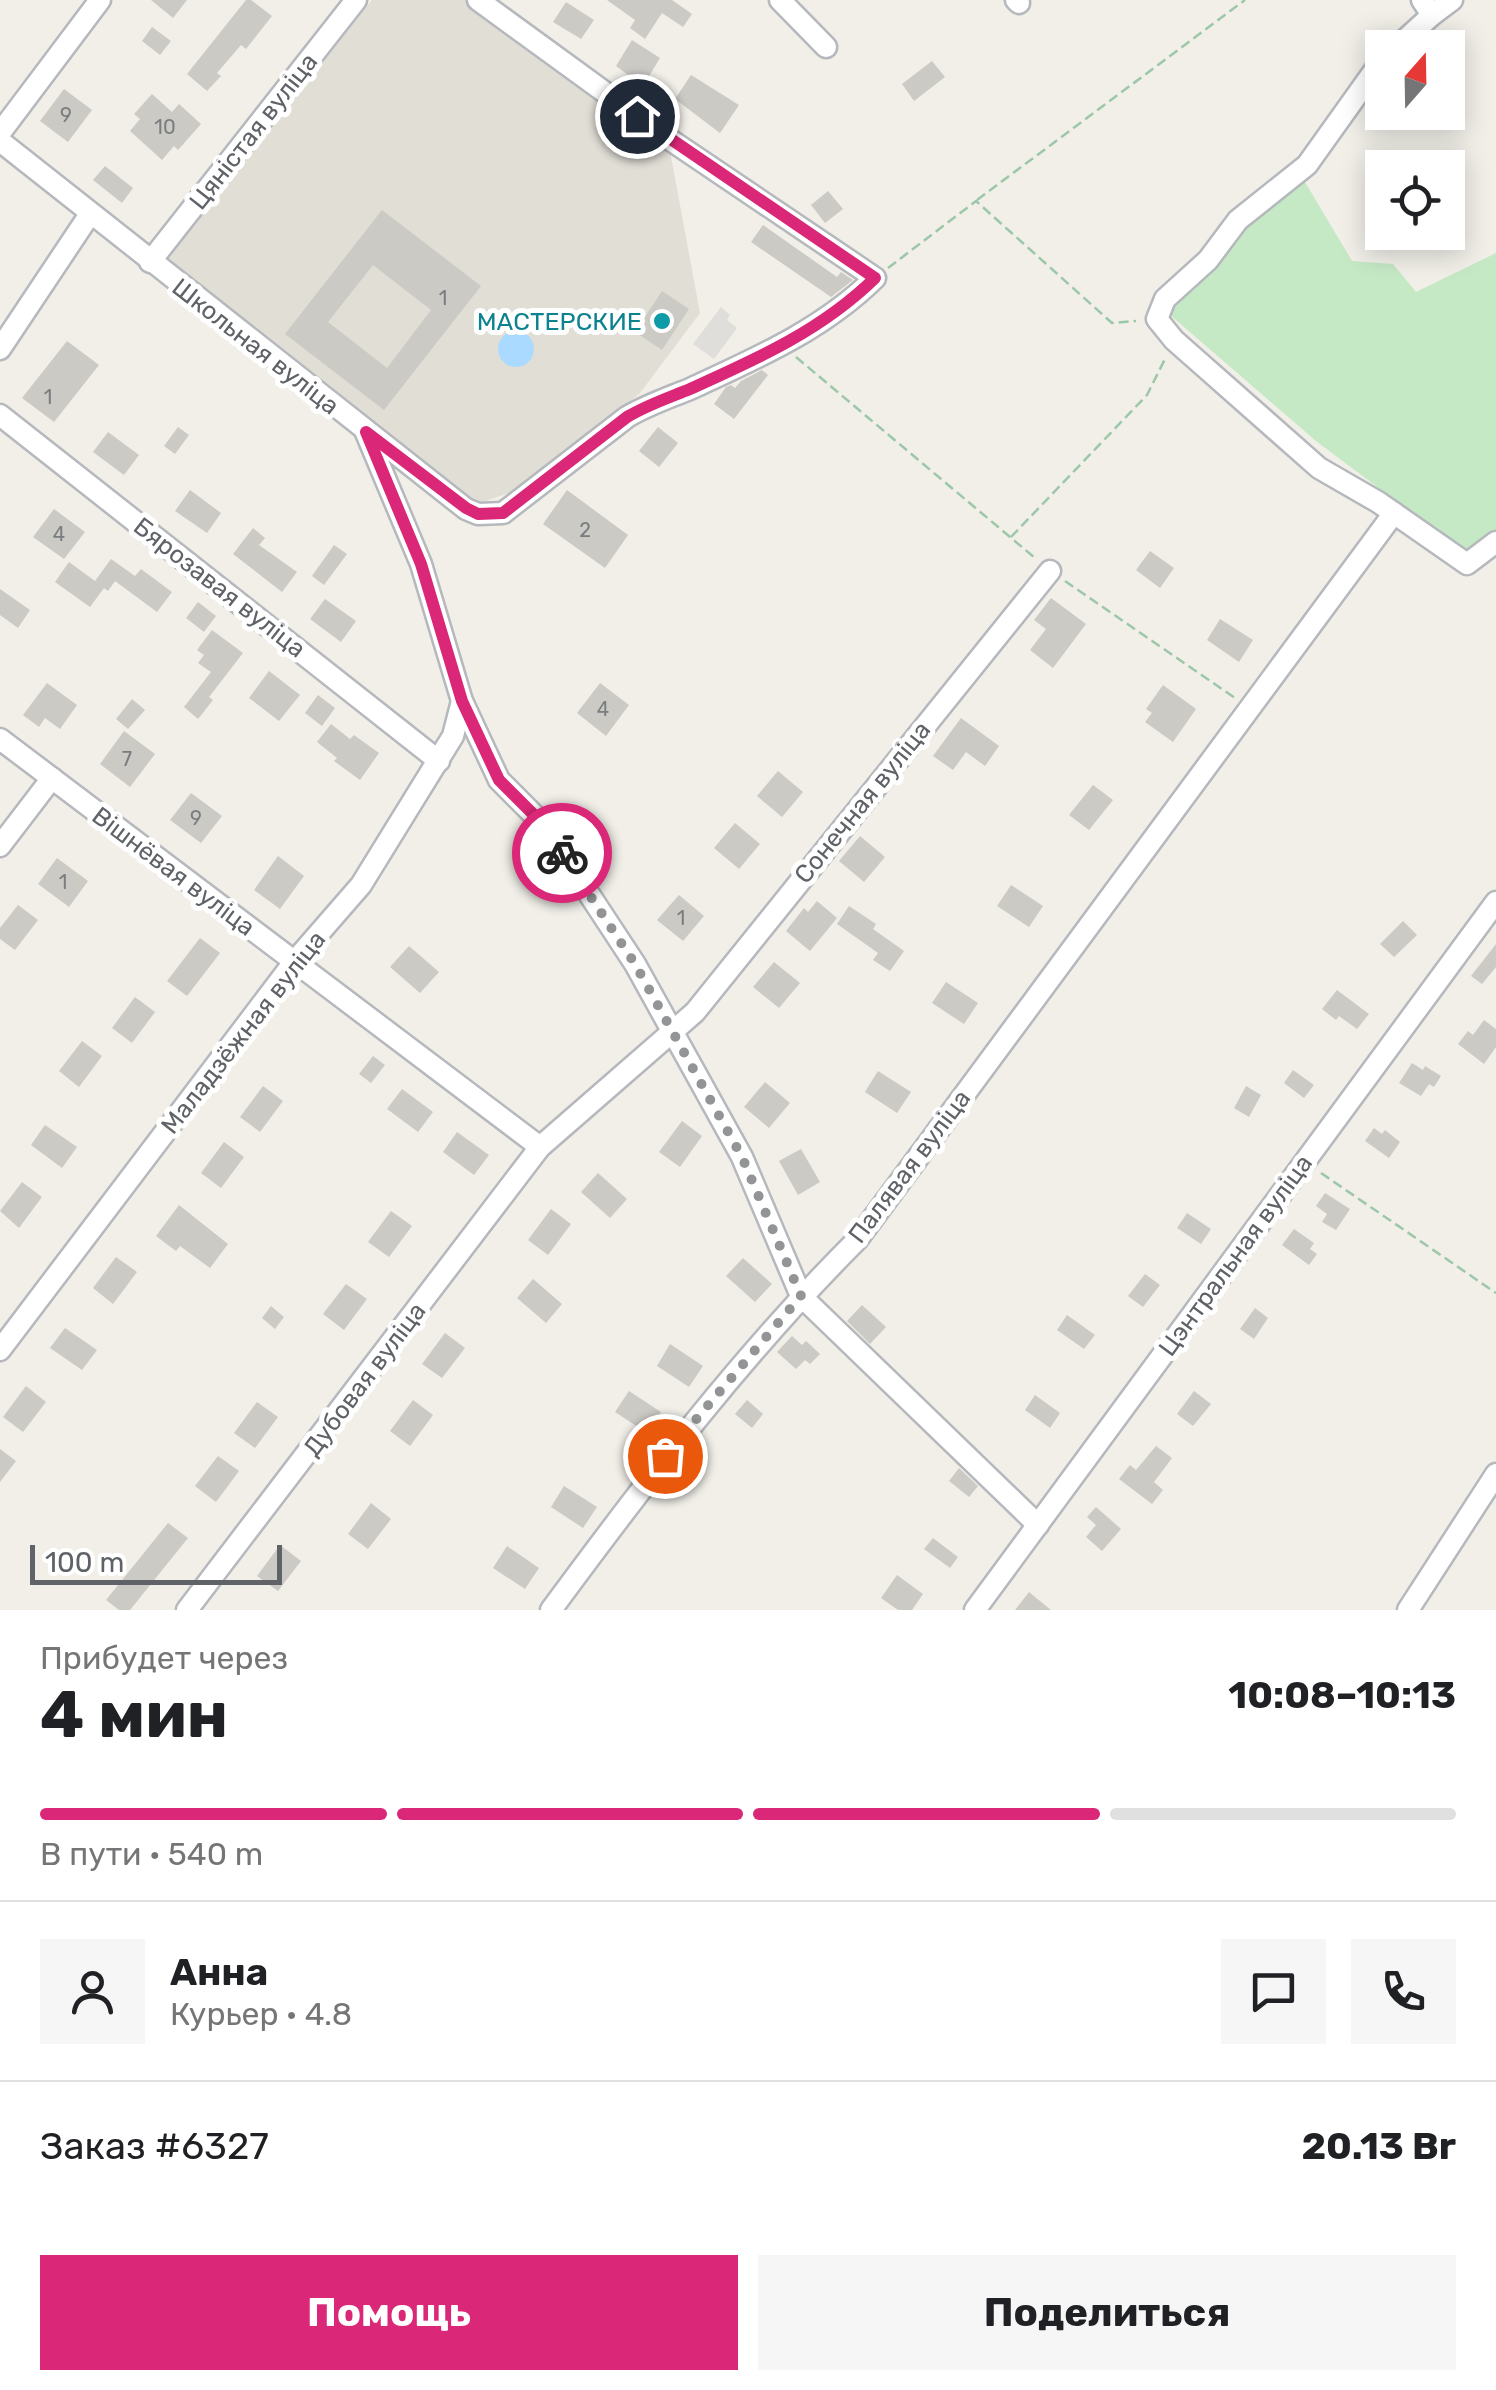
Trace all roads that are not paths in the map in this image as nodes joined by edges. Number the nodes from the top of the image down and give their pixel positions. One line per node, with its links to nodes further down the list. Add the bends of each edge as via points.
1 (100, 0): 10 (street)
2 (356, 0): 13 (street, Цяністая вуліца)
3 (478, 0): 16 (street, Школьная вуліца, via 668,140 875,278 783,347 638,410 503,513 466,508)
4 (780, 0): 8 (street)
5 (1452, 0): 6 (street)
6 (1427, 7): 7 (street)
7 (1410, 30)
8 (826, 47)
9 (1365, 84): 17 (street, via 1307,165 1238,220 1208,260 1165,299 1158,318 1174,340 1319,468)
10 (0, 132)
11 (0, 141): 12 (street, Школьная вуліца)
12 (90, 214): 13 (street, Школьная вуліца); 14 (street)
13 (150, 262): 16 (street, Школьная вуліца)
14 (0, 349)
15 (0, 415): 22 (street, Бярозавая вуліца)
16 (366, 432): 20 (street, via 421,564)
17 (1394, 513): 18 (street, via 1466,564); 29 (street, Палявая вуліца, via 857,1240)
18 (1496, 542)
19 (1050, 571): 27 (street, Сонечная вуліца, via 722,980)
20 (462, 701): 22 (street, Маладзёжная вуліца); 27 (street, via 499,780 543,824)
21 (0, 738): 23 (street, Вішнёвая вуліца)
22 (439, 761): 26 (street, Маладзёжная вуліца, via 361,884)
23 (52, 778): 24 (street); 26 (street, Вішнёвая вуліца)
24 (0, 846)
25 (1496, 902): 32 (street, Цэнтральная вуліца)
26 (294, 962): 28 (street, Вішнёвая вуліца); 30 (street, Маладзёжная вуліца)
27 (671, 1030): 28 (street); 29 (street, via 742,1157)
28 (540, 1147): 33 (street, Дубовая вуліца)
29 (801, 1296): 32 (street); 34 (street, Палявая вуліца, via 665,1456)
30 (0, 1350)
31 (1496, 1474): 36 (street)
32 (1038, 1524): 35 (street, Цэнтральная вуліца)
33 (187, 1610)
34 (551, 1610)
35 (976, 1610)
36 (1408, 1610)

